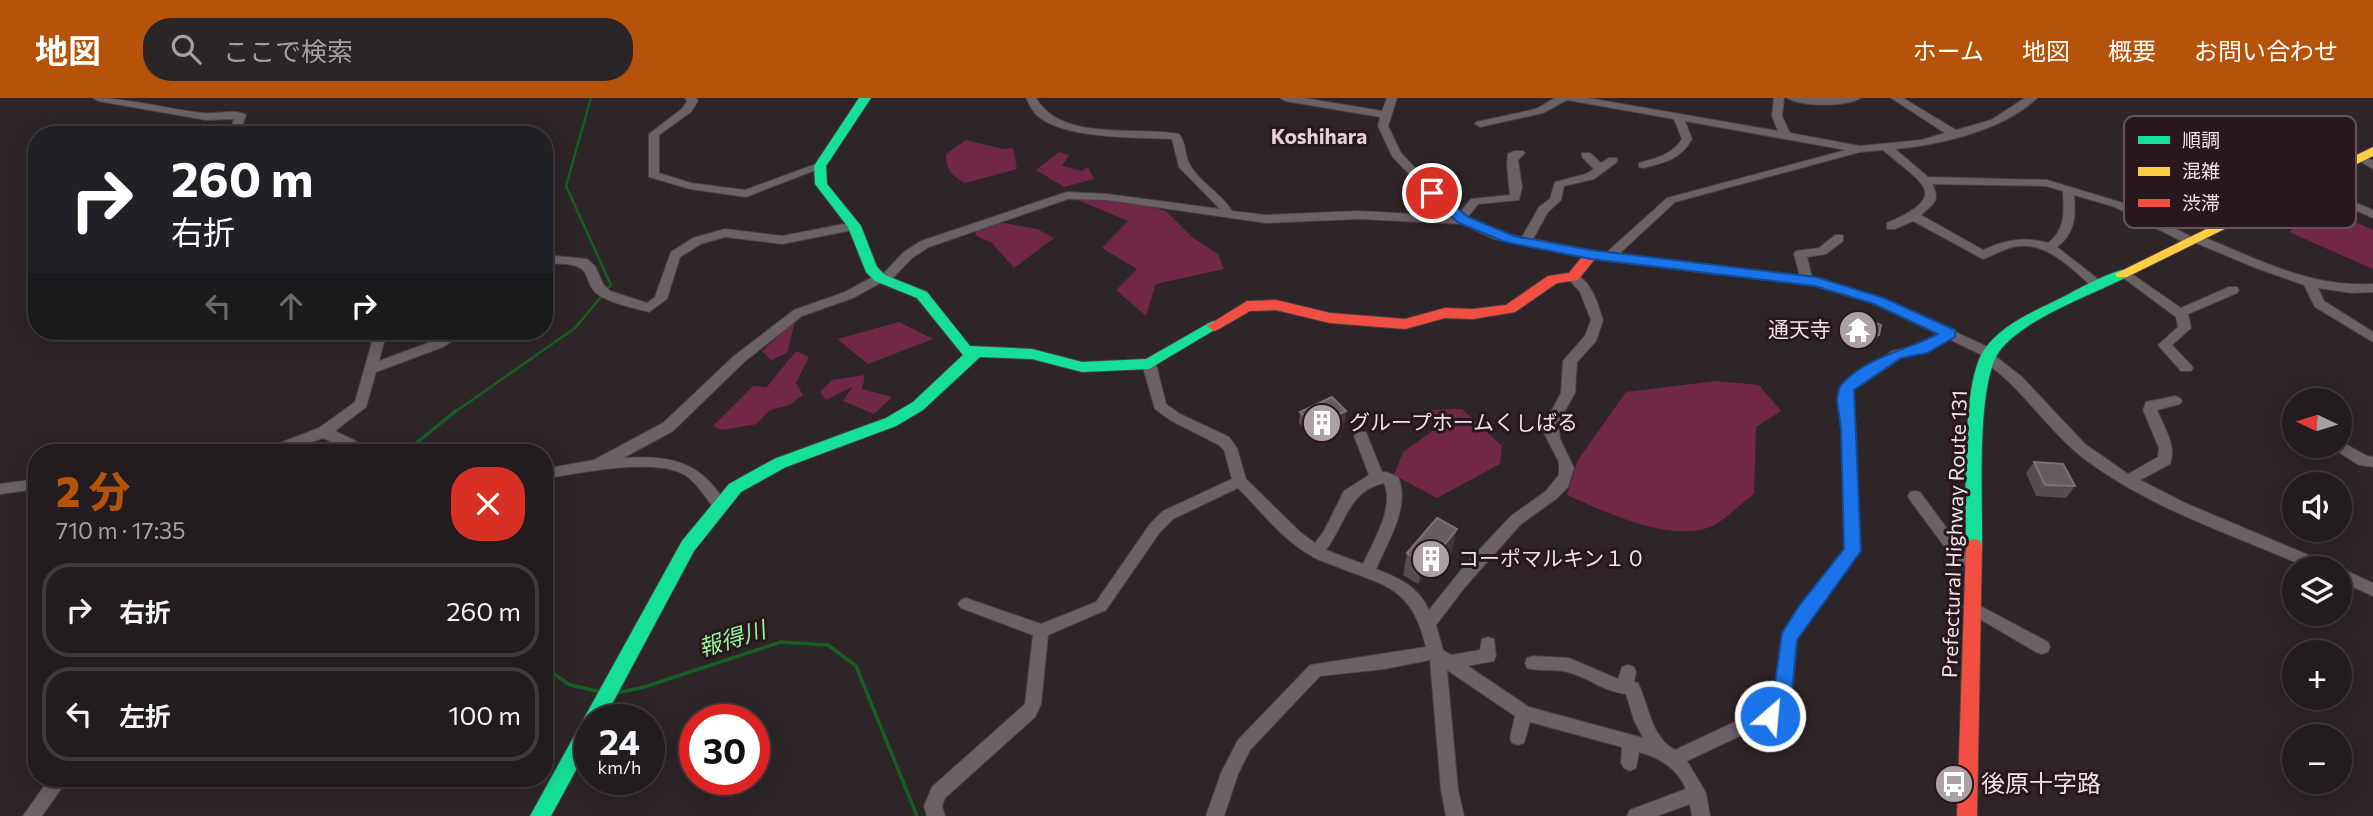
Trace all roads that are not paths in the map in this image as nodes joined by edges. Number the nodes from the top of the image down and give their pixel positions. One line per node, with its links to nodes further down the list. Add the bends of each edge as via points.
1 (98, 98): 17 (street, via 206,117 241,115)
2 (690, 98): 26 (street, via 693,101 687,110 654,134 653,175 746,194)
3 (865, 98): 26 (street)
4 (1031, 98): 32 (street, via 1033,107 1048,121 1124,134 1175,136 1185,167 1220,198)
5 (1285, 98): 14 (street)
6 (1392, 98): 14 (street)
7 (1563, 98): 16 (street, via 1539,111)
8 (1570, 98): 15 (street)
9 (1779, 98): 19 (street, via 1777,116)
10 (1792, 98): 11 (street, via 1822,102)
11 (1856, 98)
12 (1896, 98): 18 (street)
13 (2032, 98): 18 (street, via 1995,122)
14 (1385, 115): 35 (street, via 1384,132 1395,154)
15 (1679, 120): 19 (street); 25 (street, via 1687,139 1681,150)
16 (1480, 124)
17 (237, 126)
18 (1953, 133): 20 (street)
19 (1786, 137): 21 (street)
20 (1887, 148): 21 (street); 28 (street)
21 (1860, 149): 45 (street, via 1671,200)
22 (1519, 153): 35 (street, via 1511,162 1515,198 1475,201)
23 (1586, 155): 27 (street)
24 (1613, 160): 27 (street)
25 (1643, 165)
26 (820, 166): 36 (street, via 824,191)
27 (1600, 168): 42 (street, via 1583,180 1559,184 1555,200 1543,210)
28 (1925, 180): 29 (street, via 2033,182); 34 (street, via 1931,201)
29 (2068, 188): 31 (street); 43 (street, via 2071,222 2062,239)
30 (2356, 206): 33 (street)
31 (2124, 207)
32 (1227, 213): 35 (street, via 1290,220 1359,215); 49 (street, via 1068,195 925,244)
33 (2373, 214)
34 (1914, 216): 37 (street); 43 (street, via 1983,255 2012,242)
35 (1462, 219): 42 (street)
36 (853, 226): 46 (street, via 782,240 724,233 697,241 675,255 661,299 649,308 606,294 583,262); 49 (street, via 864,260)
37 (1891, 226)
38 (2170, 228): 41 (street)
39 (2218, 228): 41 (street)
40 (1839, 238): 50 (street, via 1822,251 1800,254)
41 (2194, 240): 47 (street); 51 (street)
42 (1525, 243): 44 (street)
43 (2051, 246): 52 (street)
44 (1591, 255): 45 (street); 48 (street)
45 (1609, 257): 50 (street)
46 (553, 260)
47 (2126, 274): 52 (street); 55 (street)
48 (1573, 277): 62 (street, via 1553,279 1510,309 1445,313 1405,324 1331,318 1276,305 1247,306); 89 (street, via 1586,290 1597,320 1591,338 1570,361 1571,384 1551,422 1550,438 1567,464 1560,489 1524,512 1455,585)
49 (882, 279): 60 (street, via 922,295 966,351); 72 (street, via 798,313 739,359 668,428)
50 (1807, 280): 56 (street, via 1879,301)
51 (2308, 281): 53 (street, via 2341,290); 57 (street, via 2319,304)
52 (2099, 286): 61 (street, via 2012,330)
53 (2373, 288)
54 (2233, 289): 55 (street)
55 (2180, 313): 64 (street, via 2185,328 2164,345)
56 (1950, 333): 61 (street); 102 (street, via 1922,349 1897,354 1847,388 1852,551 1788,639 1778,710)
57 (2373, 338)
58 (380, 340): 63 (street)
59 (445, 340): 63 (street)
60 (976, 352): 62 (street, via 1032,354 1082,367); 80 (street, via 918,406 891,422 780,463 744,482)
61 (1988, 355): 75 (street, via 2014,374 2079,447); 83 (street, Prefectural Highway Route 131, via 1980,389)
62 (1149, 365): 76 (street, via 1160,406 1224,441)
63 (373, 368): 66 (street, via 361,404)
64 (2186, 368)
65 (2175, 401): 75 (street, via 2151,405 2150,410 2166,448 2165,460)
66 (324, 432): 68 (street); 69 (street)
67 (1361, 436): 74 (street, via 1376,470)
68 (302, 444)
69 (349, 444)
70 (2352, 454): 71 (street)
71 (2373, 462)
72 (599, 464): 73 (street); 80 (street, via 684,468)
73 (553, 472)
74 (1373, 480): 81 (street, via 1349,495); 84 (street, via 1387,477 1393,481 1395,494 1391,516)
75 (2128, 480): 82 (street, via 2176,507)
76 (1240, 481): 81 (street); 90 (street, via 1168,516 1101,606)
77 (28, 486): 78 (street)
78 (0, 489)
79 (1915, 496): 83 (street, via 1960,557)
80 (719, 504): 96 (street, via 688,546)
81 (1315, 552): 84 (street)
82 (2295, 556)
83 (1972, 561): 88 (street, Prefectural Highway Route 131)
84 (1367, 572): 89 (street, via 1410,592)
85 (2352, 580): 86 (street)
86 (2373, 590)
87 (966, 604): 90 (street)
88 (1971, 607): 92 (street); 113 (street, Prefectural Highway Route 131)
89 (1429, 622): 93 (street)
90 (1041, 631): 108 (street, via 1029,712 938,793 933,806)
91 (1488, 644): 94 (street, via 1488,656)
92 (2042, 647)
93 (1434, 652): 94 (street); 109 (street, via 1316,670 1244,745); 110 (street)
94 (1450, 662): 97 (street)
95 (1533, 663): 100 (street, via 1569,665 1610,684 1627,679)
96 (602, 704)
97 (1524, 713): 98 (street); 99 (street)
98 (1518, 738)
99 (1631, 743): 100 (street); 103 (street)
100 (1659, 750): 102 (street)
101 (574, 755): 107 (street)
102 (1676, 758): 105 (street)
103 (1630, 764)
104 (53, 787): 106 (street)
105 (1697, 793): 111 (street); 112 (street)
106 (32, 816)
107 (540, 816)
108 (936, 816)
109 (1215, 816)
110 (1455, 816)
111 (1636, 816)
112 (1701, 816)
113 (1967, 816)

